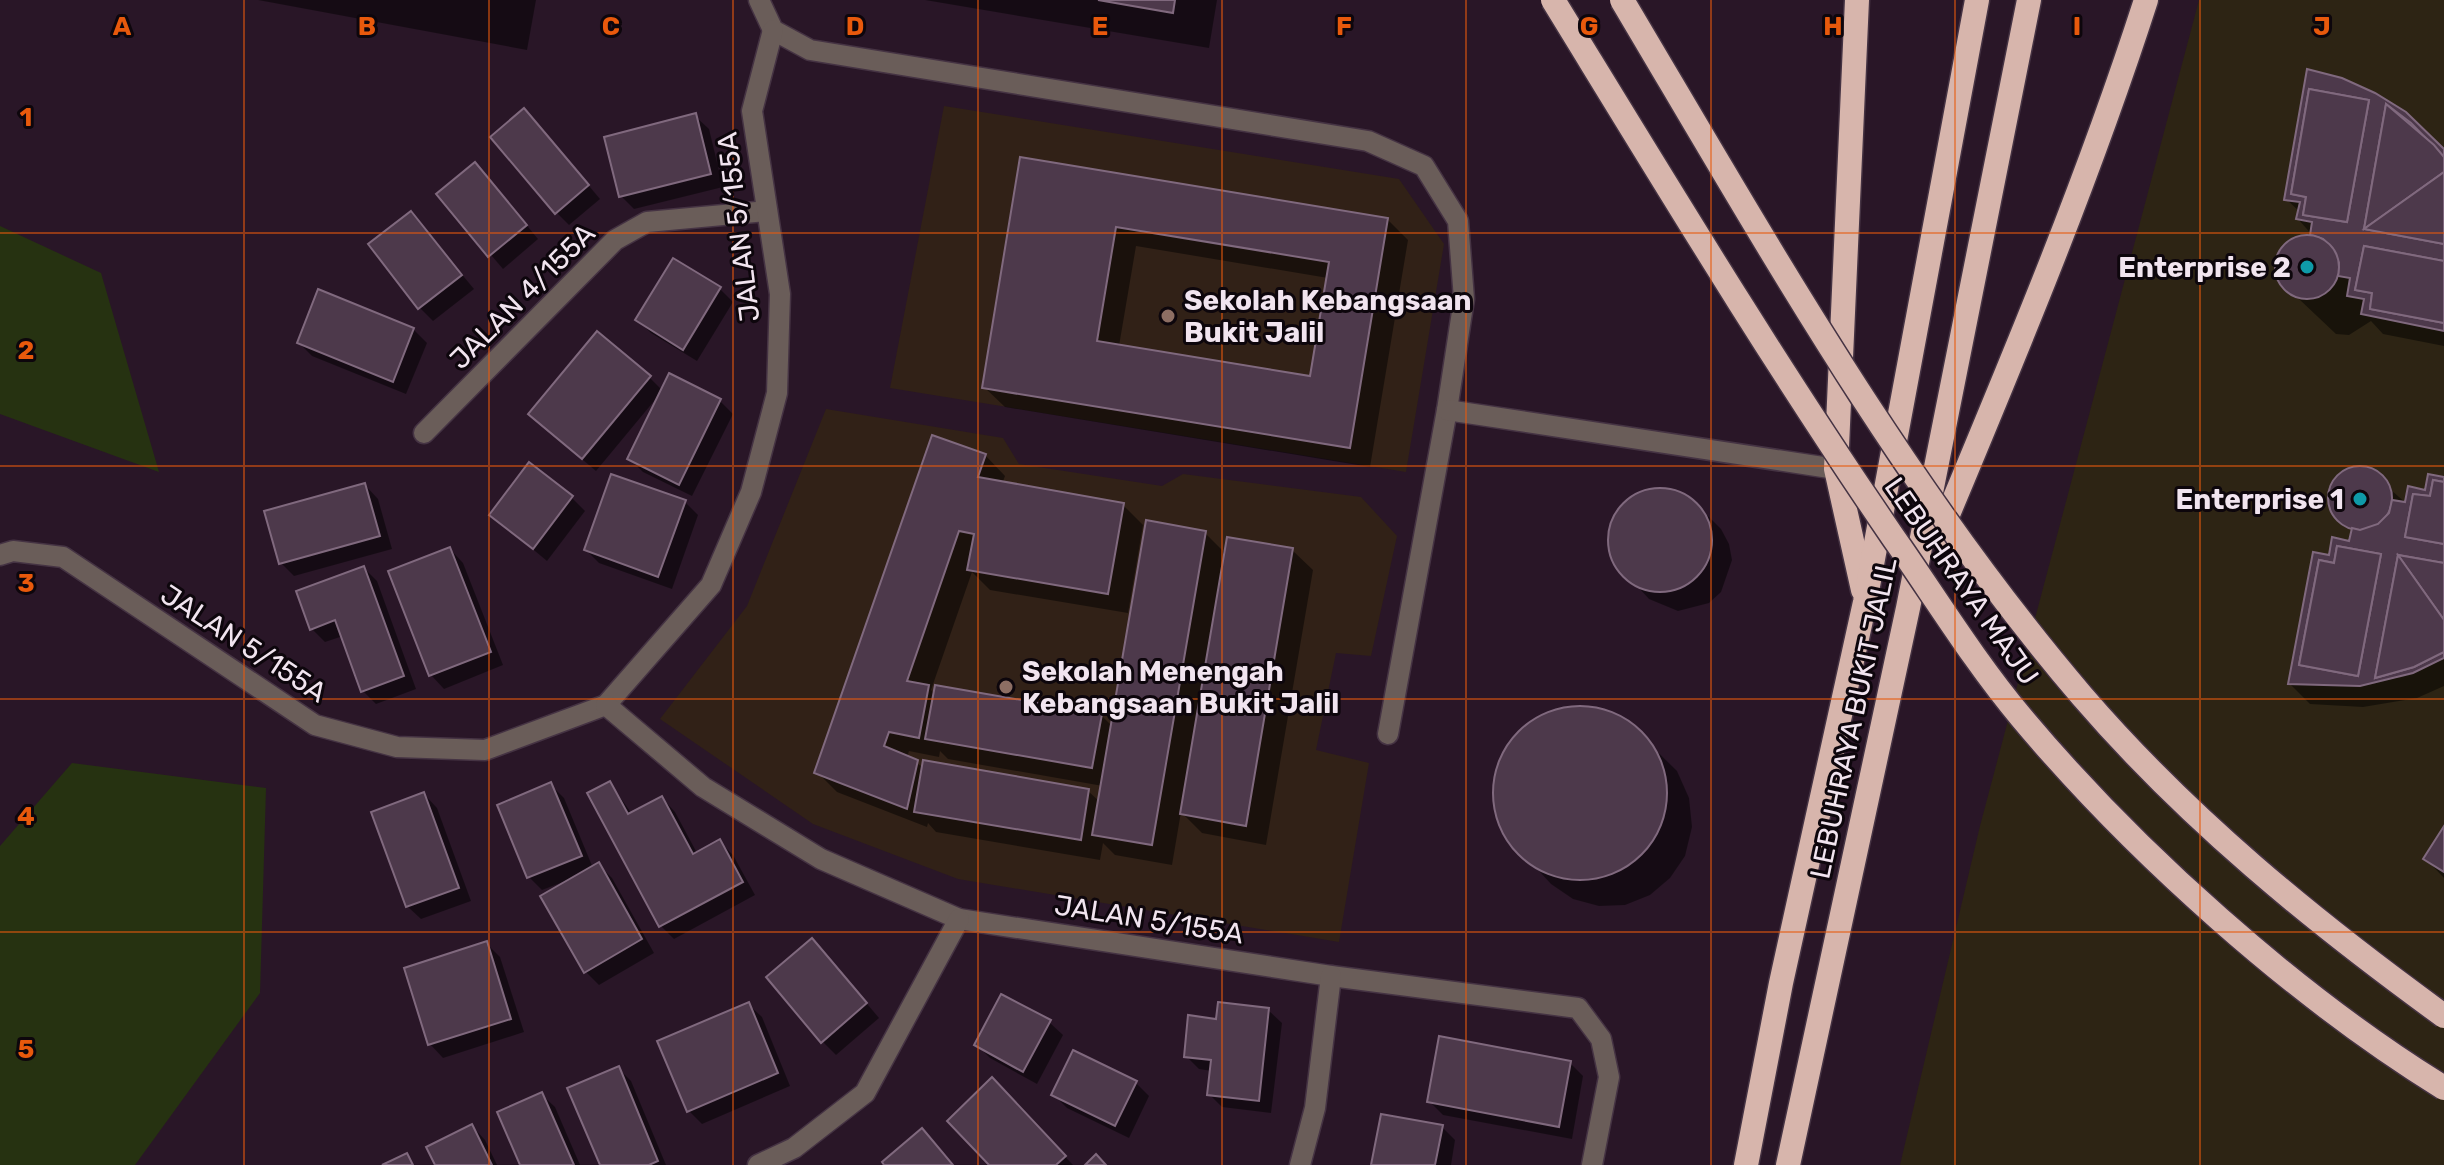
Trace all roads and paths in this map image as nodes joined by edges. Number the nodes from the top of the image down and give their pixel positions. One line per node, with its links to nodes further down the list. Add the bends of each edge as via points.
1 (759, 0): 8 (street)
2 (1553, 0): 21 (highway, LEBUHRAYA MAJU, bridge, via 1805,408 2019,715 2103,809 2202,903 2303,987)
3 (1622, 0): 20 (highway, LEBUHRAYA MAJU, bridge, via 1879,424 2022,623 2094,709 2215,833 2309,914)
4 (1857, 0): 12 (highway)
5 (1977, 0): 14 (highway, LEBUHRAYA BUKIT JALIL)
6 (2029, 0): 15 (highway, LEBUHRAYA BUKIT JALIL)
7 (2146, 0): 15 (highway, via 2028,322)
8 (773, 30): 9 (street, JALAN 5/155A, via 752,111); 10 (street, via 810,50 1368,141 1424,166 1458,221 1464,299)
9 (767, 211): 11 (street, JALAN 4/155A, via 647,222 615,240); 16 (street, JALAN 5/155A, via 780,294 777,393 751,492 711,585)
10 (1447, 410): 12 (street); 17 (street)
11 (424, 433)
12 (1836, 469): 14 (highway)
13 (0, 555): 16 (street, JALAN 5/155A, via 13,551 63,557 315,725 397,747 485,750)
14 (1865, 602): 25 (highway, LEBUHRAYA BUKIT JALIL)
15 (1908, 608): 26 (highway, LEBUHRAYA BUKIT JALIL)
16 (606, 705): 18 (street, JALAN 5/155A, via 703,787 821,859)
17 (1388, 734)
18 (959, 919): 19 (street, JALAN 5/155A); 22 (street, via 865,1093 794,1148)
19 (1331, 976): 23 (street, via 1315,1108); 24 (street, JALAN 5/155A, via 1578,1008 1601,1039 1609,1077)
20 (2444, 1016)
21 (2444, 1088)
22 (758, 1165)
23 (1300, 1165)
24 (1592, 1165)
25 (1746, 1165)
26 (1788, 1165)

